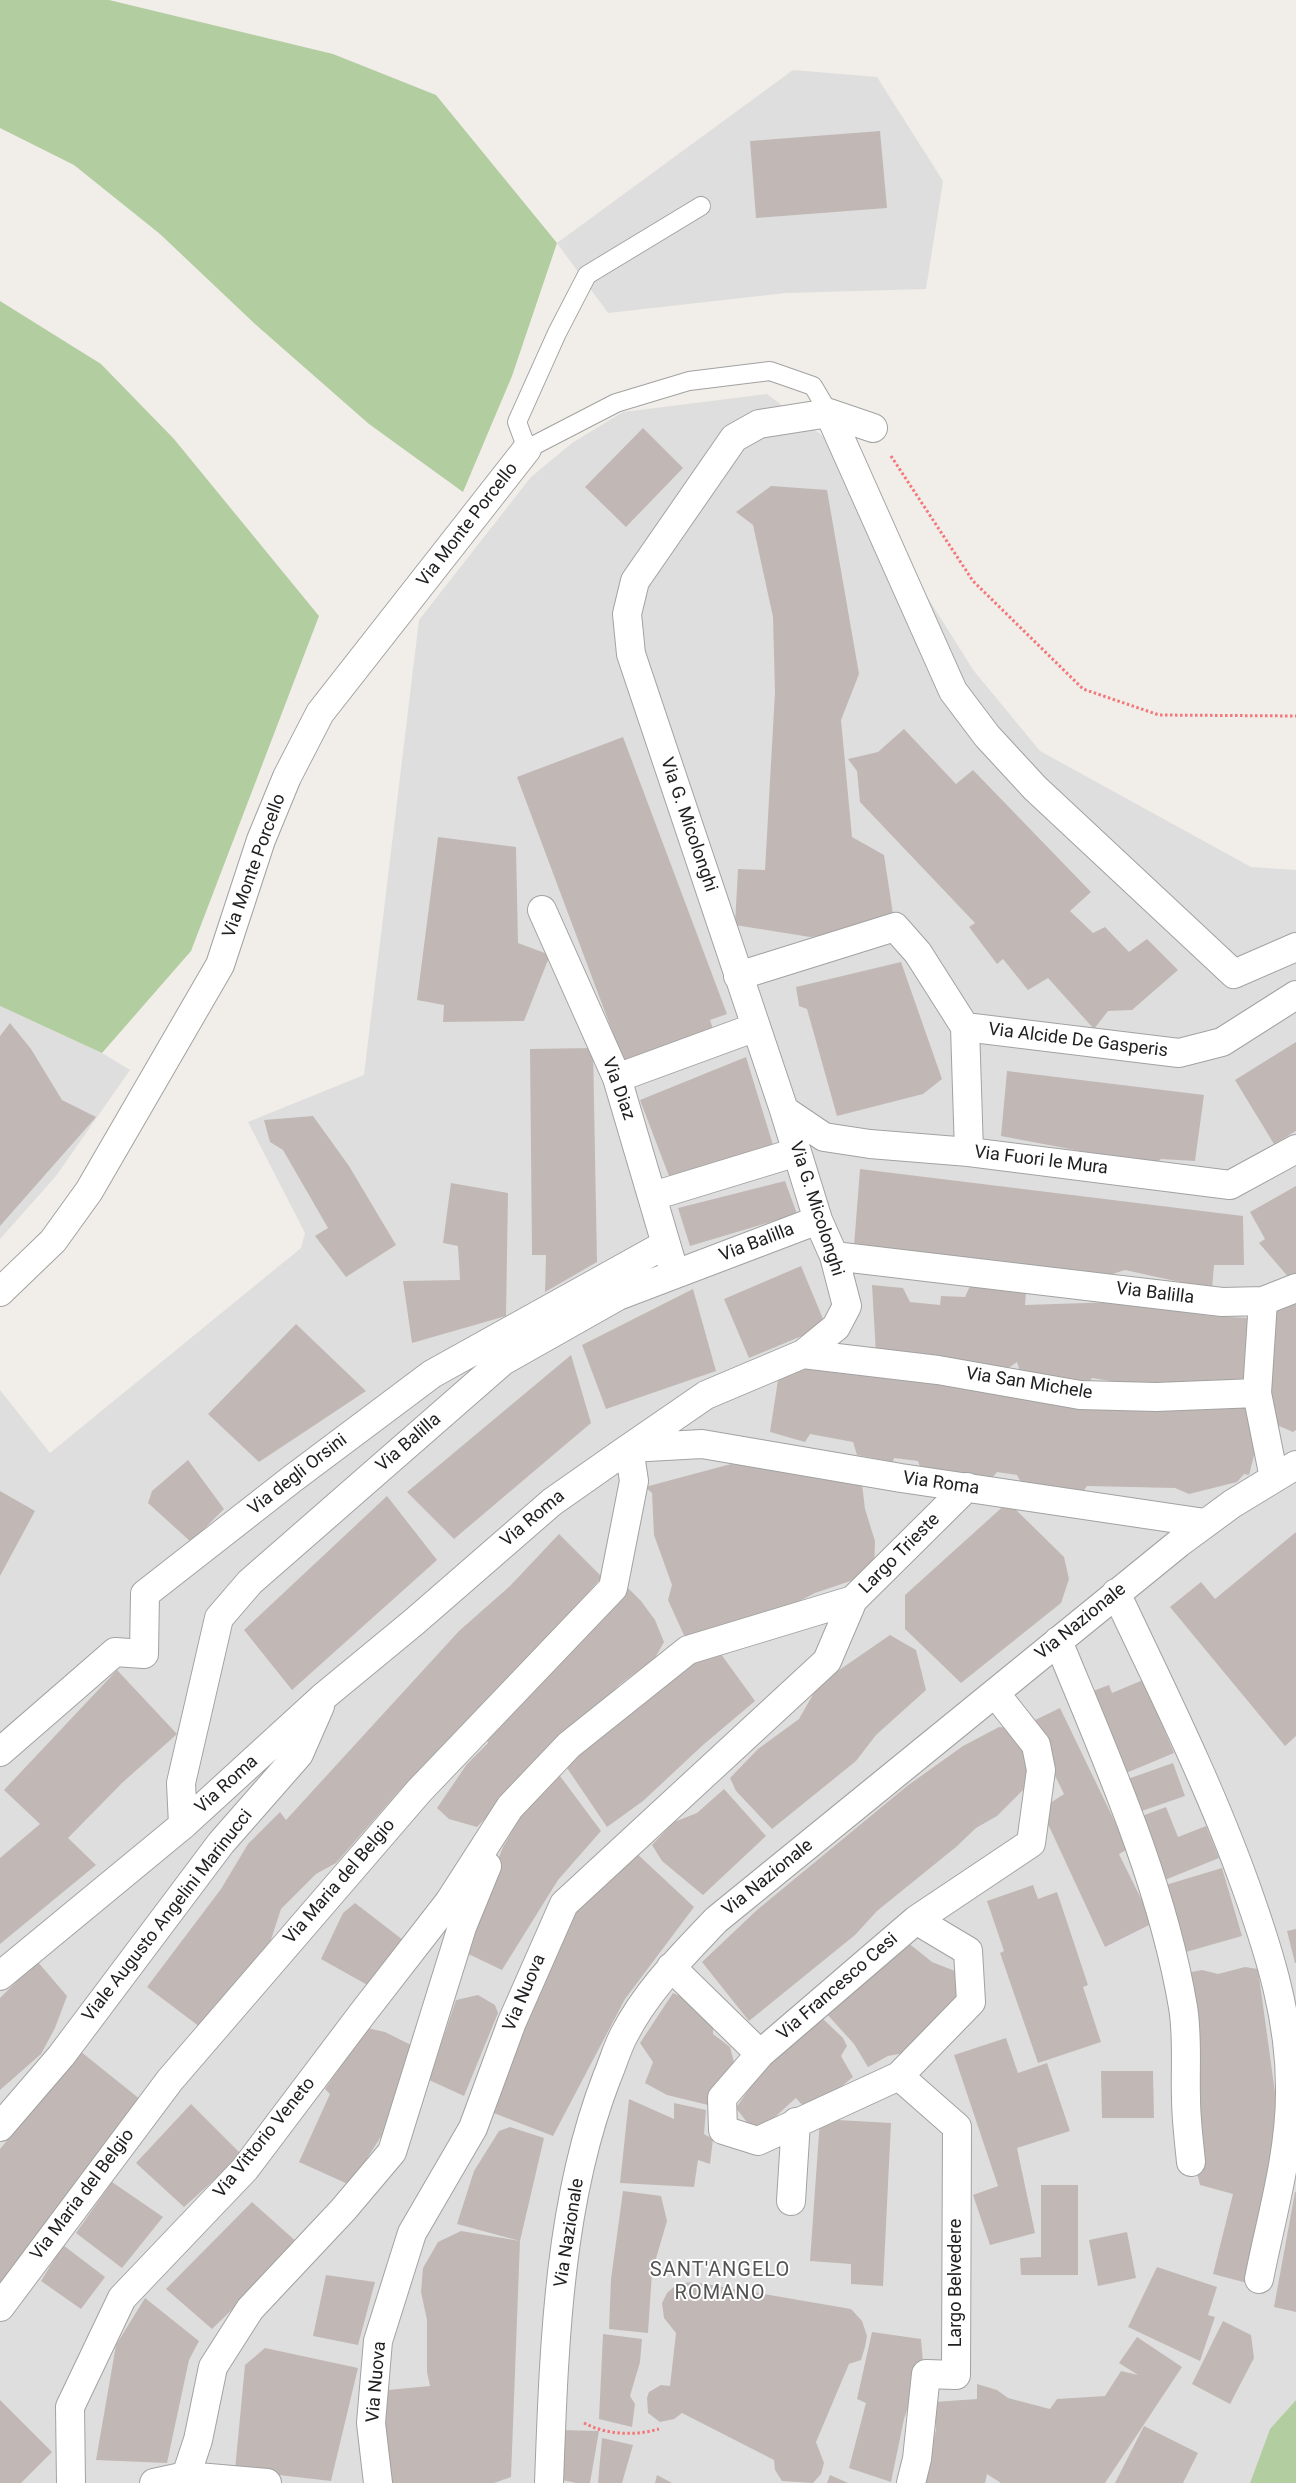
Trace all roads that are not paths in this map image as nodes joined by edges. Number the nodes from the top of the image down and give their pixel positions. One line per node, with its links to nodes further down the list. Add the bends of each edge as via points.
1 (701, 206): 4 (lane, via 587,275 517,422)
2 (829, 413): 3 (street, Via G. Micolonghi); 4 (lane, via 813,386 770,371 698,380 616,403); 6 (street, via 953,691 987,736 1035,788 1234,974); 7 (street, Via G. Micolonghi, via 758,424 734,438 635,581 627,614 631,654)
3 (873, 428)
4 (528, 449): 22 (street, Via Monte Porcello, via 320,713 287,777 220,965 89,1191 53,1241)
5 (542, 910): 11 (street, Via Diaz)
6 (1296, 946)
7 (738, 976): 9 (street, Via G. Micolonghi); 10 (street, via 895,927 918,953)
8 (1296, 996): 10 (street, Via Alcide De Gasperis, via 1222,1042 1179,1053)
9 (756, 1027): 11 (street); 12 (street, Via G. Micolonghi)
10 (965, 1027): 15 (street)
11 (617, 1078): 16 (street, Via Diaz)
12 (784, 1110): 14 (street, Via G. Micolonghi); 15 (street, Via Fuori le Mura, via 824,1136 870,1144)
13 (1296, 1149): 15 (street, Via Fuori le Mura, via 1230,1185)
14 (797, 1152): 16 (street); 17 (street, Via G. Micolonghi)
15 (969, 1152)
16 (653, 1196): 18 (street, Via Diaz)
17 (818, 1220): 19 (street, Via G. Micolonghi); 20 (street, Via Balilla)
18 (666, 1244): 20 (street, Via Diaz); 35 (street, Via degli Orsini, via 432,1374 292,1479 145,1594 144,1654 115,1652)
19 (834, 1256): 23 (street, Via Balilla, via 1222,1302); 24 (street, Via G. Micolonghi, via 847,1306 836,1328)
20 (675, 1274): 37 (street, Via Balilla, via 618,1296 503,1361 250,1582 219,1618 181,1783)
21 (1296, 1288): 23 (street, Via Balilla)
22 (0, 1292)
23 (1263, 1300): 25 (street)
24 (803, 1354): 25 (street, Via San Michele, via 938,1370 1080,1395 1156,1397); 26 (street, Via G. Micolonghi, via 706,1396)
25 (1257, 1393): 27 (street)
26 (628, 1448): 28 (street, Via Roma, via 702,1444); 34 (street, Via Roma, via 552,1502); 48 (street, Via Maria del Belgio, via 634,1482 613,1588 419,1791 170,2080)
27 (1285, 1471): 29 (street, Via Nazionale)
28 (967, 1487): 29 (street, Via Roma); 31 (street, Largo Trieste)
29 (1205, 1523): 30 (street, Via Nazionale)
30 (1116, 1594): 32 (street, Via Nazionale); 47 (street, via 1222,1823 1260,1926 1284,2016 1290,2066 1288,2137)
31 (854, 1600): 36 (street, via 688,1650 569,1746); 53 (street, Via Nuova, via 827,1661 564,1904 512,2022 473,2128 412,2233 378,2342 371,2423)
32 (1058, 1641): 33 (street, Via Nazionale); 45 (street, via 1149,1873 1173,1956 1186,2030 1186,2099)
33 (995, 1693): 38 (street, Via Francesco Cesi, via 1036,1744 1041,1770 1032,1843); 39 (street, Via Nazionale, via 716,1920)
34 (323, 1697): 37 (street, Via Roma); 44 (street, Viale Augusto Angelini Marinucci, via 299,1754 221,1843 60,2056)
35 (0, 1752)
36 (510, 1807): 49 (street, via 462,1927 392,2152 244,2318 214,2367 198,2440); 50 (street, Via Vittorio Veneto, via 449,1902 245,2169 122,2298 70,2407)
37 (183, 1825): 40 (street, Via Roma)
38 (916, 1920): 41 (street, Via Francesco Cesi); 42 (street, Via Francesco Cesi, via 968,1951 971,2002)
39 (671, 1967): 41 (street, Via Francesco Cesi); 54 (street, Via Nazionale, via 624,2035 594,2110 574,2194 554,2344)
40 (0, 1976)
41 (760, 2054): 43 (street, Via Francesco Cesi, via 722,2098 723,2130 758,2141)
42 (899, 2076): 43 (street, Via Francesco Cesi); 55 (street, Largo Belvedere, via 957,2127 956,2375 926,2374)
43 (796, 2122): 46 (street)
44 (0, 2127)
45 (1192, 2162)
46 (791, 2201)
47 (1259, 2279)
48 (0, 2307)
49 (186, 2476): 51 (street); 52 (street)
50 (71, 2483)
51 (154, 2483)
52 (267, 2483)
53 (378, 2483)
54 (549, 2483)
55 (912, 2483)

